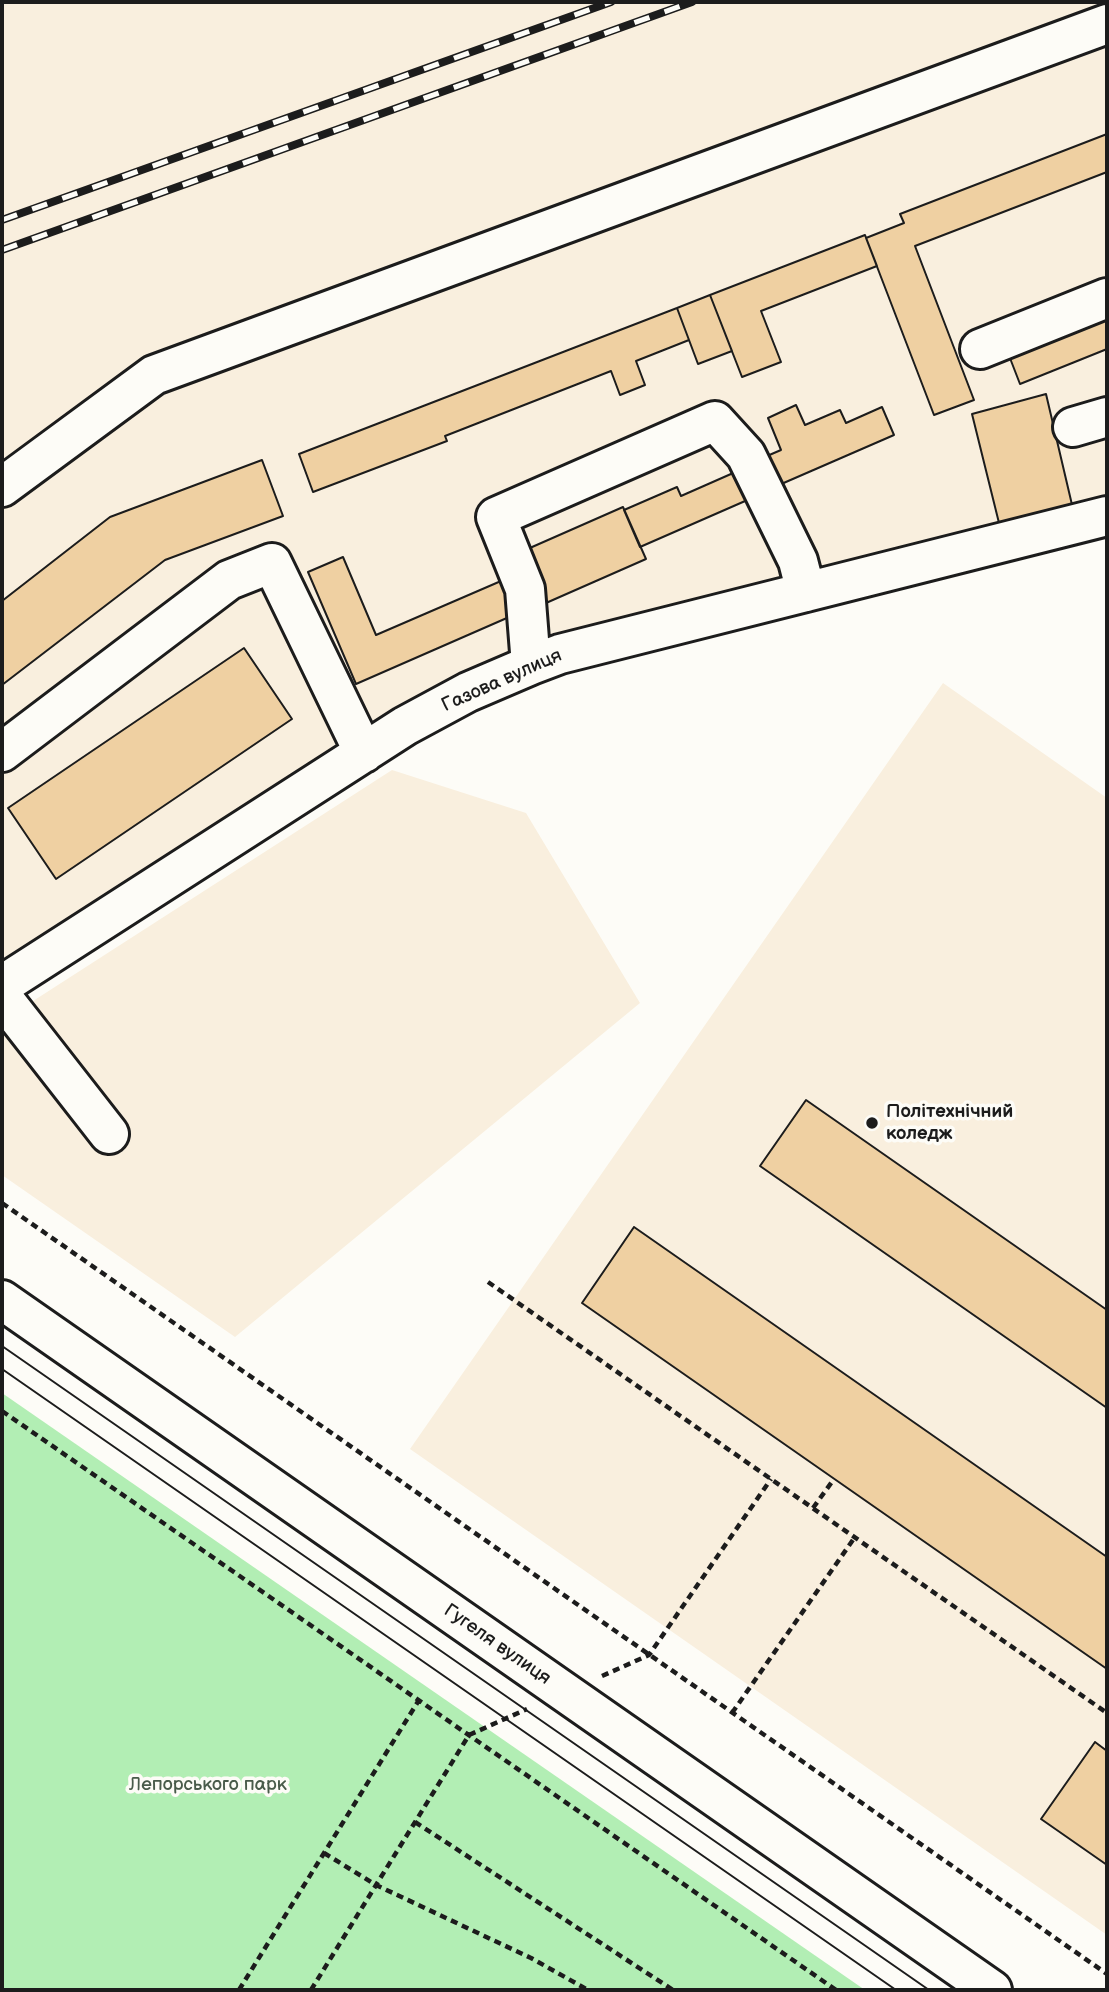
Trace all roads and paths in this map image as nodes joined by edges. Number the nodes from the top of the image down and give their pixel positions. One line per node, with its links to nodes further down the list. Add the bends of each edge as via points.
1 (1107, 24): 4 (street, via 154,375)
2 (1107, 298): 3 (street)
3 (981, 349)
4 (2, 488)
5 (1107, 516): 6 (street, Газова вулиця)
6 (806, 592): 7 (street, Газова вулиця); 7 (street, via 798,561 746,455 715,421 496,517 525,589)
7 (531, 665): 9 (street, Газова вулиця, via 468,692)
8 (2, 752): 9 (street, via 229,580 272,563)
9 (364, 753): 10 (street, Газова вулиця)
10 (2, 985)
11 (2, 997): 12 (street)
12 (109, 1134)
13 (2, 1203): 21 (path)
14 (488, 1282): 17 (path)
15 (2, 1300): 35 (street, Гугеля вулиця)
16 (2, 1410): 22 (path)
17 (771, 1479): 19 (path); 21 (path)
18 (834, 1479): 19 (path)
19 (813, 1508): 20 (path)
20 (855, 1537): 23 (path); 24 (path)
21 (649, 1655): 23 (path)
22 (419, 1700): 25 (path); 27 (path)
23 (732, 1713): 29 (path)
24 (1107, 1713)
25 (469, 1735): 26 (path); 34 (path)
26 (415, 1822): 28 (path); 33 (path)
27 (324, 1853): 28 (path); 30 (path)
28 (376, 1885): 31 (path); 32 (path, via 531,1958)
29 (1107, 1974)
30 (240, 1990)
31 (311, 1990)
32 (587, 1990)
33 (673, 1990)
34 (836, 1990)
35 (992, 1990)

